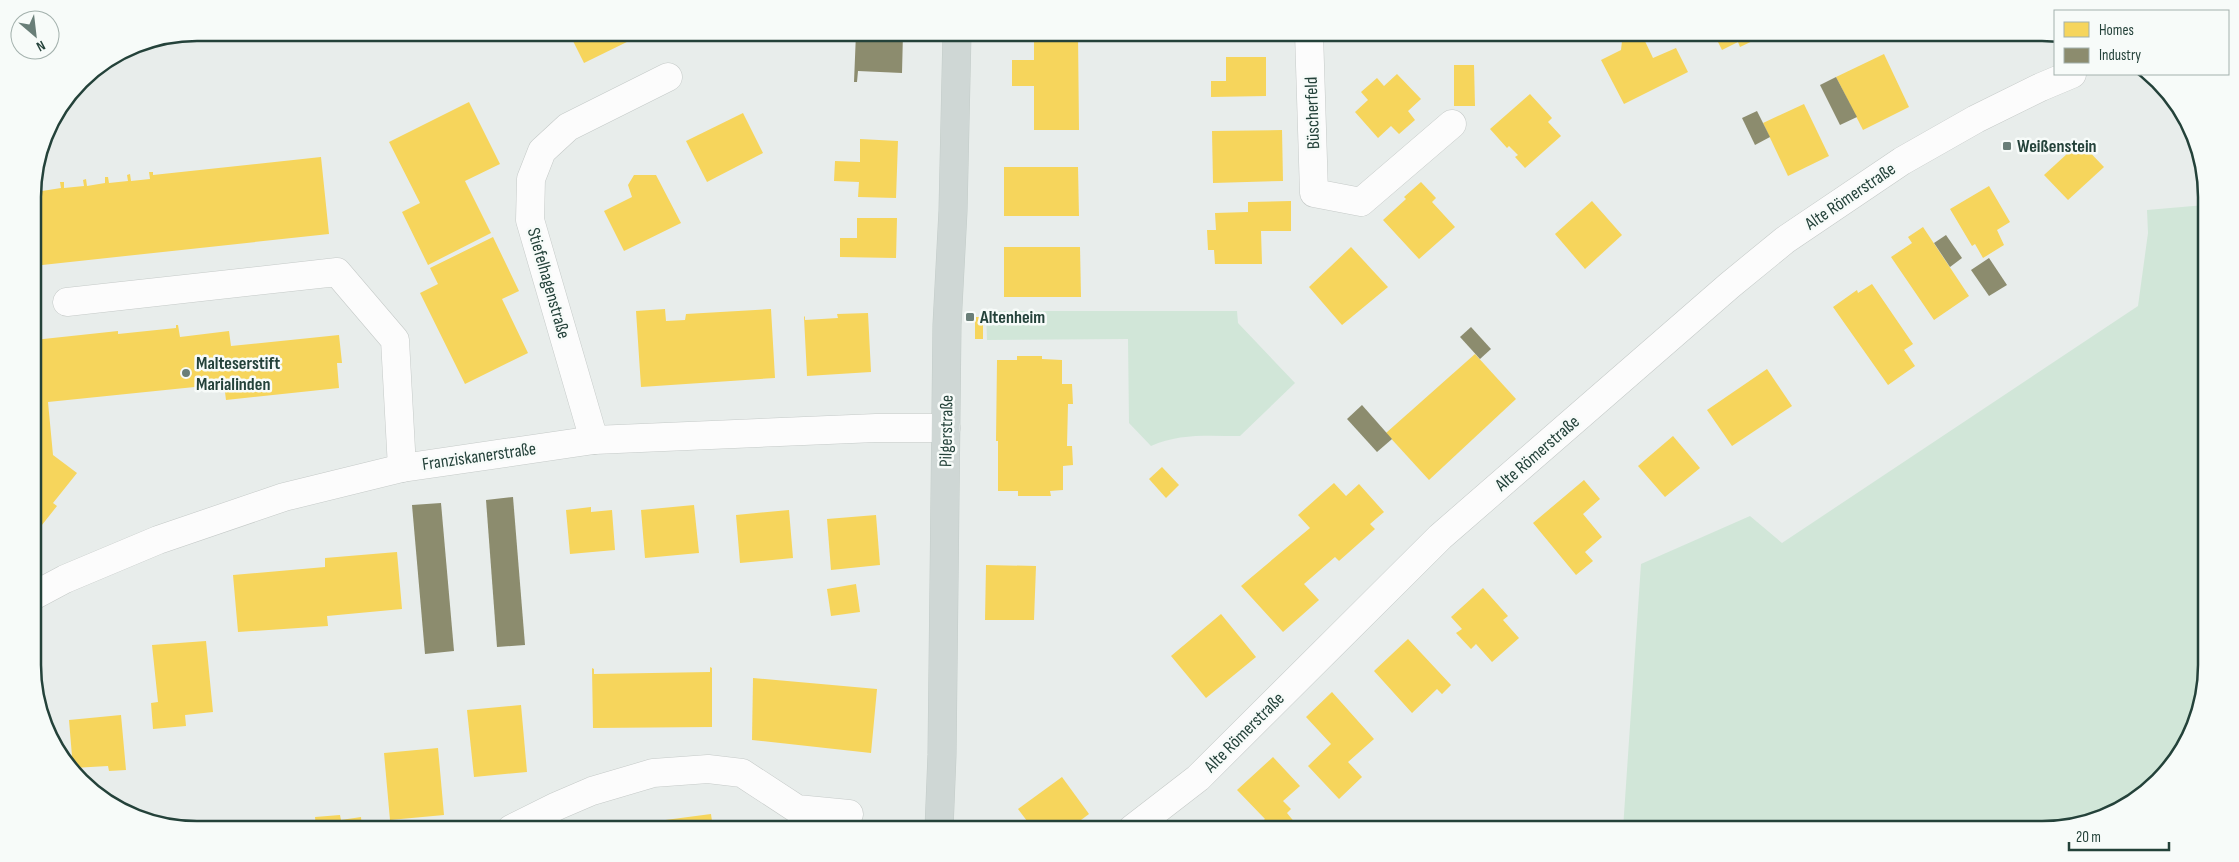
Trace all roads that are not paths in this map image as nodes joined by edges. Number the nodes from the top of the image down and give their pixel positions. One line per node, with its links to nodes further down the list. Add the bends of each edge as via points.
1 (1309, 41): 5 (street, Büscherfeld, via 1314,193 1362,202)
2 (957, 42): 7 (main road, Pilgerstraße)
3 (2069, 75): 12 (street, Alte Römerstraße, via 1976,119 1902,161 1786,240 1730,285 1440,537 1198,778)
4 (668, 77): 8 (street, Stiefelhagenstraße, via 568,127 542,151 531,179 530,220)
5 (1452, 124)
6 (67, 302): 9 (street, via 338,272 396,340)
7 (946, 428): 8 (street, Franziskanerstraße); 14 (main road, Pilgerstraße)
8 (594, 440): 9 (street, Franziskanerstraße)
9 (402, 468): 10 (street, Franziskanerstraße, via 284,497 158,540)
10 (41, 592)
11 (849, 814): 13 (street, via 797,809 742,773 708,769 653,773 592,791)
12 (1143, 820)
13 (529, 821)
14 (939, 821)

